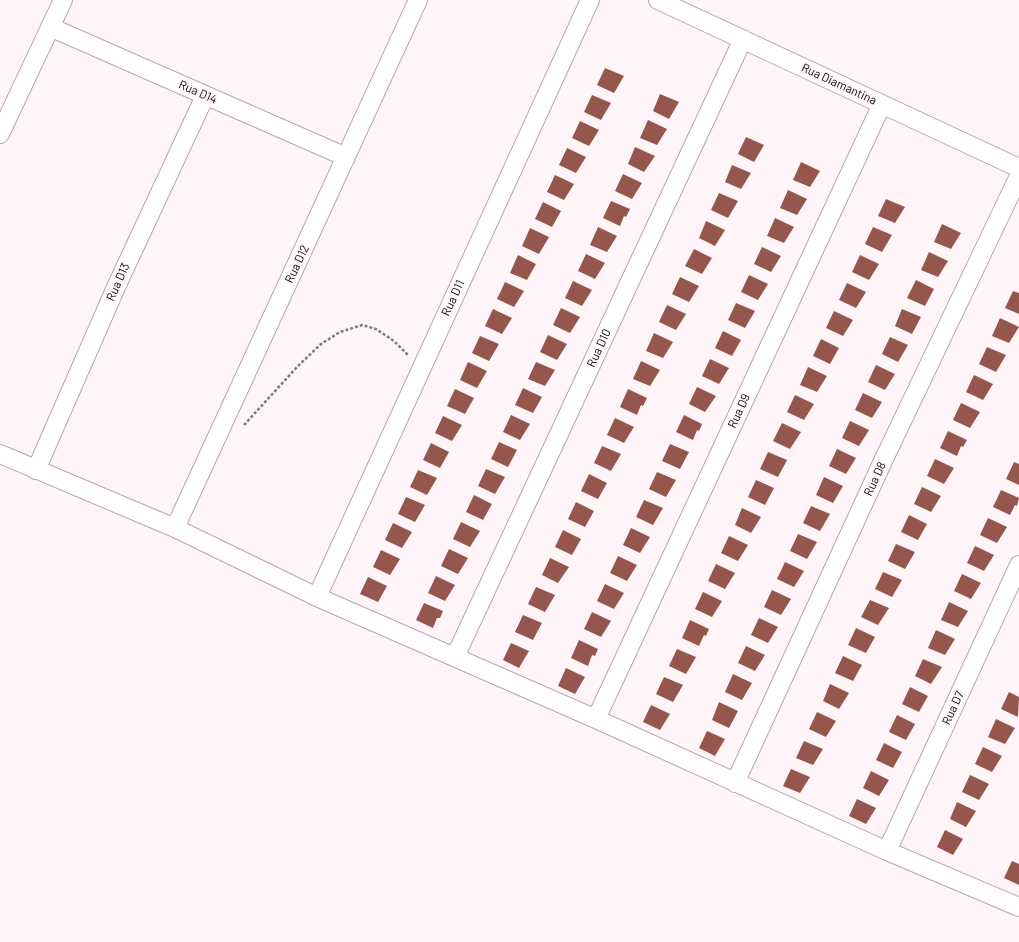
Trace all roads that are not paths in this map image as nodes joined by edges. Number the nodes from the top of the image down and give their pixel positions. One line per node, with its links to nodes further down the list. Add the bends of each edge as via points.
1 (63, 0): 5 (street)
2 (418, 0): 10 (street, Rua D12)
3 (590, 0): 17 (street, Rua D11)
4 (658, 0): 6 (street, Rua Diamantina)
5 (50, 27): 7 (street, Rua D14); 9 (street)
6 (743, 39): 8 (street, Rua Diamantina); 18 (street, Rua D10)
7 (205, 96): 10 (street, Rua D14); 14 (street, Rua D13, via 117,285)
8 (882, 104): 11 (street, Rua Diamantina); 19 (street, Rua D9)
9 (0, 134)
10 (346, 157): 15 (street, Rua D12)
11 (1019, 168)
12 (1019, 176): 20 (street, Rua D8, via 883,461)
13 (0, 454): 14 (street)
14 (36, 470): 15 (street)
15 (175, 528): 17 (street)
16 (1019, 565): 21 (street, Rua D7)
17 (317, 597): 18 (street)
18 (455, 657): 19 (street)
19 (596, 719): 20 (street)
20 (735, 783): 21 (street)
21 (887, 850): 22 (street)
22 (1019, 907)

